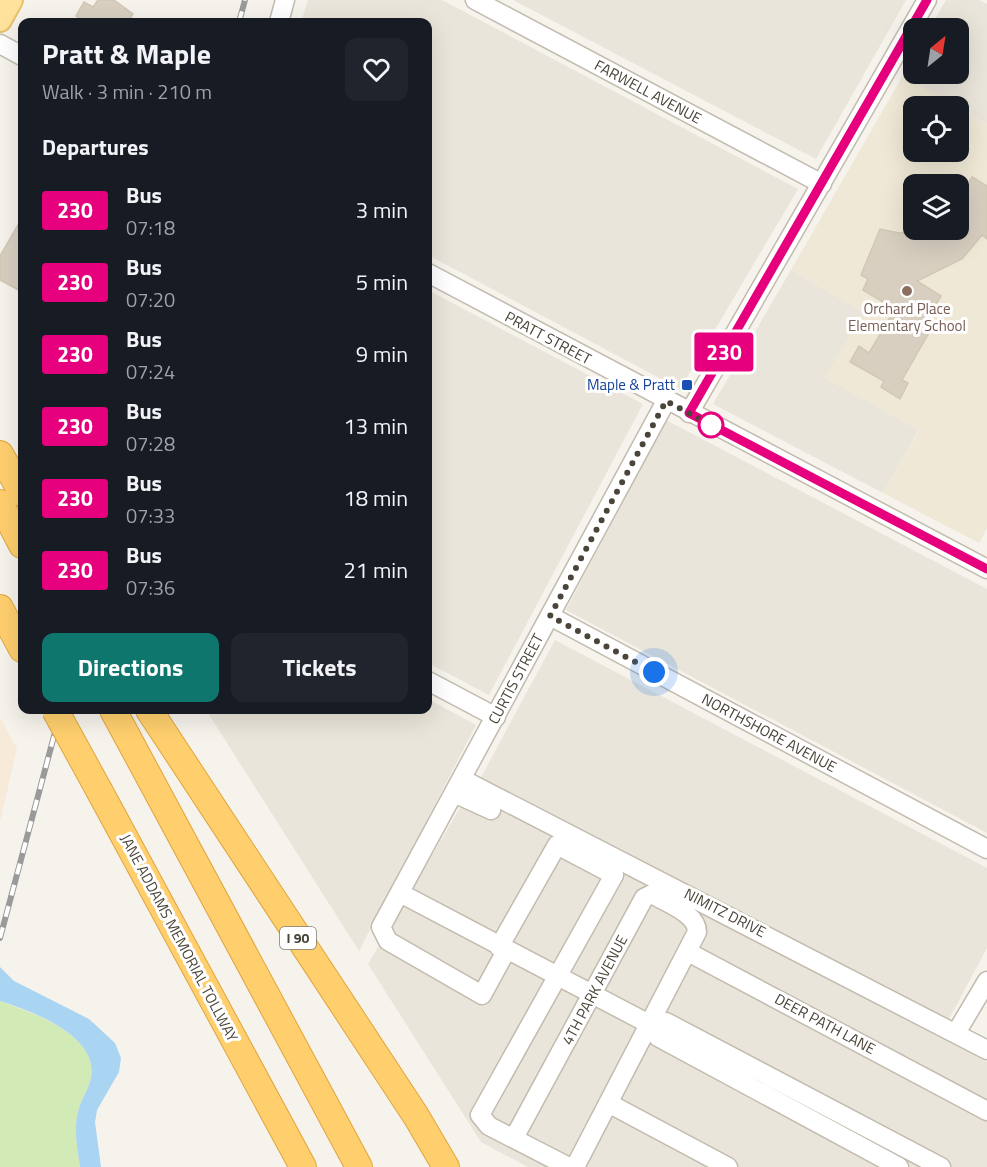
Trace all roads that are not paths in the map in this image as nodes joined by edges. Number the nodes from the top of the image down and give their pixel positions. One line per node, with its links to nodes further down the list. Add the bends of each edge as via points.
1 (11, 0): 6 (main road)
2 (285, 0): 5 (street)
3 (475, 0): 9 (street, FARWELL AVENUE)
4 (927, 0): 9 (street)
5 (280, 18)
6 (0, 20)
7 (0, 44): 8 (street)
8 (18, 54)
9 (822, 184): 12 (street)
10 (432, 275): 11 (street, PRATT STREET)
11 (666, 401): 12 (street, PRATT STREET); 19 (street, CURTIS STREET)
12 (689, 413): 17 (street, PRATT STREET)
13 (0, 454): 14 (highway)
14 (18, 485)
15 (0, 503): 16 (highway)
16 (18, 537)
17 (987, 569)
18 (0, 608): 20 (highway)
19 (550, 616): 25 (street, CURTIS STREET); 28 (street, NORTHSHORE AVENUE)
20 (18, 640)
21 (432, 683): 25 (street)
22 (57, 714): 41 (highway, JANE ADDAMS MEMORIAL TOLLWAY, bridge)
23 (114, 714): 42 (highway)
24 (152, 714): 43 (highway, I 90)
25 (496, 717): 26 (street, CURTIS STREET)
26 (458, 786): 27 (street); 29 (street, CURTIS STREET); 36 (street, NIMITZ DRIVE)
27 (491, 810)
28 (987, 849)
29 (400, 893): 30 (street); 30 (street, CURTIS STREET, via 381,927 384,937 482,995)
30 (503, 949): 32 (street); 32 (street, via 557,845 614,875)
31 (688, 952): 34 (street, 4TH PARK AVENUE, via 697,925 692,917 652,894 647,895); 35 (street); 39 (street, DEER PATH LANE)
32 (556, 977): 34 (street); 40 (street, via 480,1115 489,1126)
33 (987, 981): 36 (street)
34 (591, 996): 35 (street); 40 (street, 4TH PARK AVENUE)
35 (651, 1025): 38 (street); 47 (street, via 658,1037); 48 (street, via 666,1022)
36 (956, 1033): 37 (street, NIMITZ DRIVE)
37 (987, 1050)
38 (610, 1104): 45 (street); 46 (street)
39 (987, 1111)
40 (514, 1138): 44 (street)
41 (303, 1167)
42 (359, 1167)
43 (446, 1167)
44 (569, 1167)
45 (575, 1167)
46 (728, 1167)
47 (899, 1167)
48 (941, 1167)

